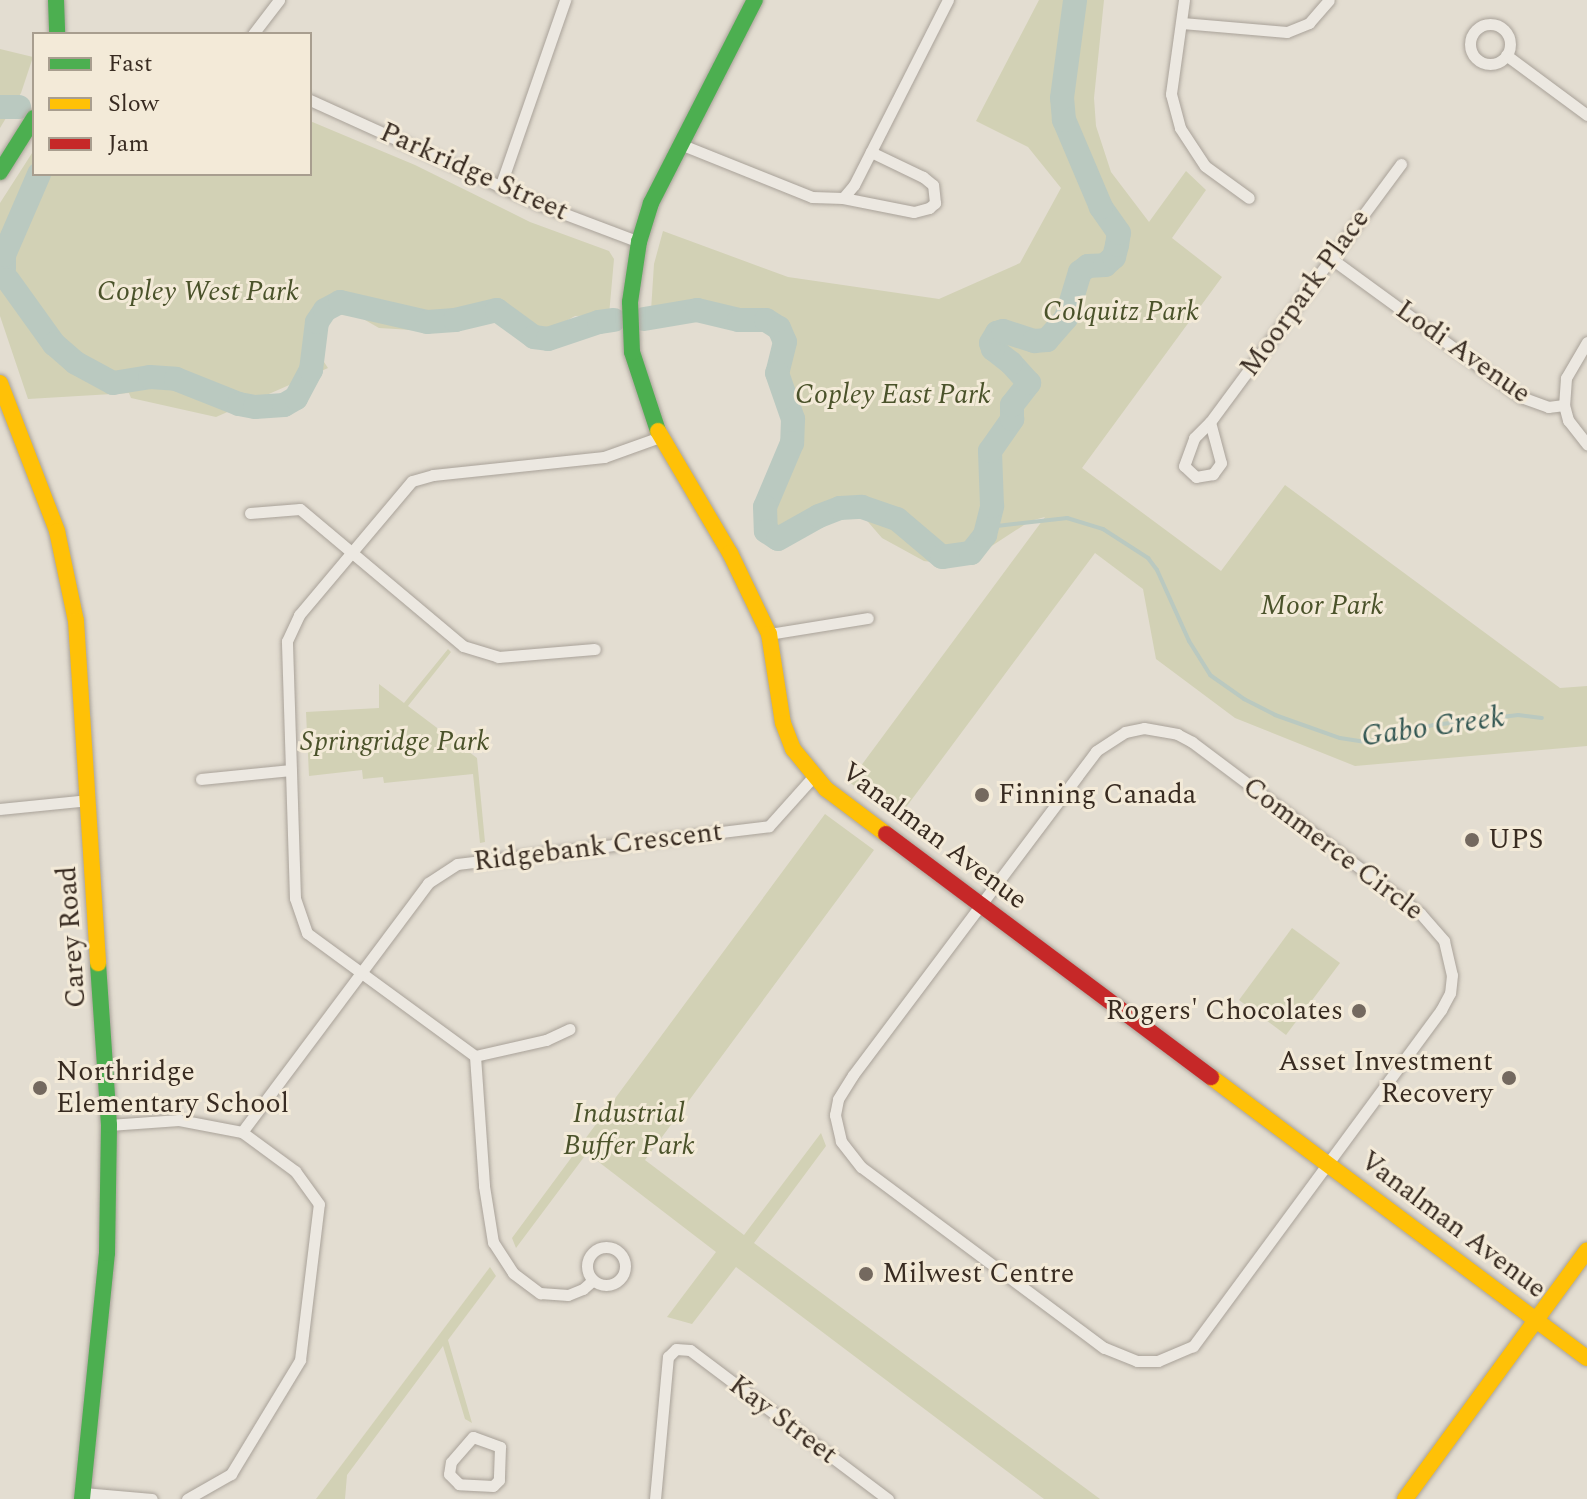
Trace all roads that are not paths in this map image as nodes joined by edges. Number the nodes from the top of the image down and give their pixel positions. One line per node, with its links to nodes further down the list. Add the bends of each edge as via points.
1 (56, 0): 9 (street)
2 (279, 0): 10 (street)
3 (565, 0): 19 (street)
4 (755, 0): 15 (street, Vanalman Avenue)
5 (948, 0): 16 (street)
6 (1184, 0): 8 (street)
7 (1329, 0): 8 (street, via 1309,23 1287,32)
8 (1182, 23): 21 (street, via 1171,94 1180,128 1205,166)
9 (57, 32)
10 (255, 32)
11 (1506, 55): 13 (street)
12 (312, 101): 19 (street, Parkridge Street)
13 (1587, 115)
14 (32, 121): 18 (street)
15 (680, 144): 20 (street, via 812,197); 22 (street, Vanalman Avenue)
16 (871, 152): 20 (street); 20 (street, via 923,177 933,185 935,203 914,212)
17 (1401, 164): 23 (street, Moorpark Place)
18 (0, 172)
19 (500, 187): 22 (street, Parkridge Street)
20 (843, 198)
21 (1249, 198)
22 (639, 242): 28 (street, Vanalman Avenue, via 630,302 632,352)
23 (1329, 257): 26 (street, Lodi Avenue, via 1521,397 1548,407); 27 (street, Moorpark Place)
24 (1587, 342): 26 (street, via 1566,378)
25 (0, 383): 38 (street, Carey Road, via 66,559 76,621)
26 (1564, 405): 29 (street, Lodi Avenue, via 1568,420)
27 (1210, 422): 27 (street, Moorpark Place, via 1183,459 1187,472 1196,477 1213,474 1221,463)
28 (660, 437): 31 (street, via 604,457 412,481); 33 (street, Vanalman Avenue, via 730,553)
29 (1587, 444)
30 (250, 513): 31 (street, via 300,509)
31 (350, 550): 34 (street, via 463,646 498,657); 35 (street, via 299,615 287,641)
32 (868, 618): 33 (street)
33 (769, 634): 36 (street, Vanalman Avenue, via 783,723)
34 (595, 649)
35 (291, 770): 37 (street); 41 (street, via 295,898 307,933)
36 (813, 777): 40 (street, Vanalman Avenue); 41 (street, Ridgebank Crescent, via 769,826 457,864 428,883)
37 (201, 779)
38 (89, 800): 39 (street); 44 (street, Carey Road)
39 (0, 809)
40 (981, 905): 46 (street, Vanalman Avenue); 46 (street, Commerce Circle, via 1096,751 1144,728 1192,742 1420,913 1450,956 1450,993 1441,1010); 46 (street, Commerce Circle, via 838,1099 835,1115 841,1141 873,1177 1104,1348 1137,1361 1158,1361 1193,1346)
41 (361, 973): 43 (street); 45 (street, Ridgebank Crescent)
42 (570, 1029): 43 (street, via 546,1040)
43 (475, 1056): 48 (street, via 484,1186 497,1251 513,1273 540,1293 568,1295)
44 (109, 1125): 45 (street, via 179,1120); 52 (street, Carey Road, via 107,1253)
45 (242, 1132): 54 (street, via 295,1171 319,1204 300,1360 231,1474)
46 (1328, 1164): 49 (street, Vanalman Avenue)
47 (1587, 1250): 49 (street)
48 (593, 1280)
49 (1535, 1319): 50 (street, Vanalman Avenue); 58 (street)
50 (1587, 1358)
51 (493, 1486): 51 (street, via 499,1480 500,1447 470,1438 451,1462 449,1474 459,1484); 55 (street)
52 (83, 1496): 53 (street)
53 (152, 1499)
54 (187, 1499)
55 (496, 1499)
56 (655, 1499): 57 (street, Kay Street, via 668,1357 676,1349 690,1350)
57 (888, 1499)
58 (1405, 1499)

